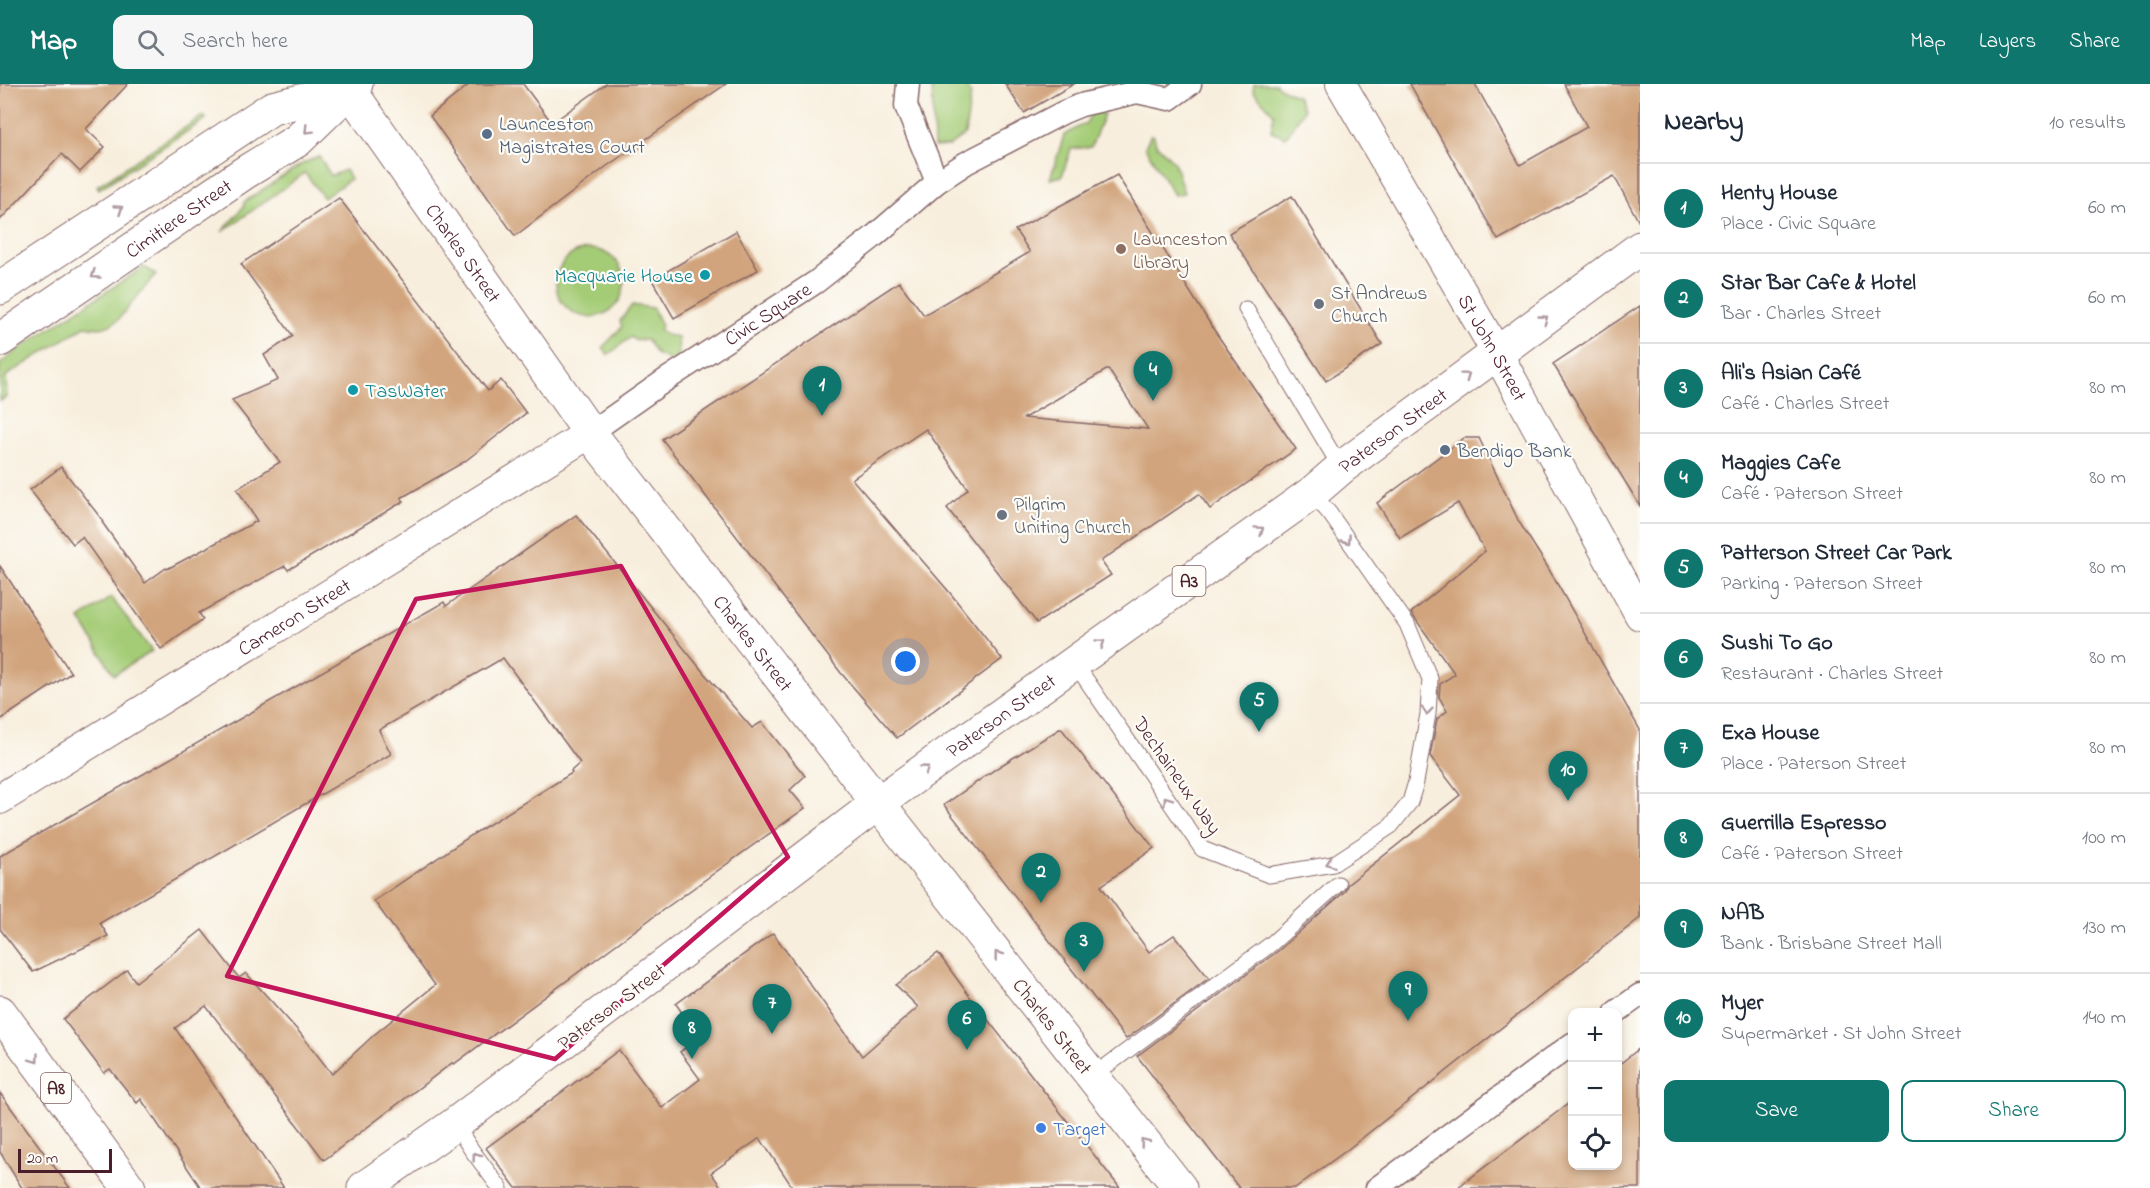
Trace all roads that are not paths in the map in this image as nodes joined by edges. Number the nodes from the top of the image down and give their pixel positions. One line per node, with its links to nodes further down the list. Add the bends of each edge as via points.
1 (908, 84): 5 (street, via 906,106)
2 (1190, 84): 5 (street, Civic Square, via 1169,99 1137,92 1081,105 966,163)
3 (1341, 84): 10 (street, St John Street)
4 (350, 86): 7 (main road, Cimitiere Street, one-way to 4, via 272,108); 9 (main road, Cimitiere Street, one-way to 9, via 298,140 244,172); 11 (main road, Charles Street)
5 (937, 182): 11 (street, Civic Square, via 824,276)
6 (1640, 248): 10 (main road, Paterson Street / A3, one-way to 6)
7 (6, 277)
8 (1246, 309): 12 (lane)
9 (0, 340)
10 (1497, 353): 12 (main road, Paterson Street / A3, one-way to 10); 14 (street, St John Street)
11 (590, 433): 16 (street, Cameron Street); 17 (main road, Charles Street)
12 (1341, 468): 13 (main road, Paterson Street / A3)
13 (1312, 493): 15 (main road, Paterson Street / A3, one-way to 13); 15 (lane, Dechaineux Way, one-way to 15, via 1407,624 1430,679 1416,782 1410,802 1391,826 1333,864 1269,875 1202,849)
14 (1640, 615)
15 (1074, 662): 17 (main road, Paterson Street / A3, one-way to 15)
16 (0, 799)
17 (878, 803): 23 (main road, Charles Street, one-way to 17); 24 (main road, Paterson Street)
18 (1338, 884): 23 (lane, via 1270,944)
19 (1640, 995): 20 (street)
20 (1622, 1008)
21 (0, 1012): 25 (main road, A8, one-way to 25)
22 (1568, 1047): 29 (street)
23 (1093, 1077): 28 (main road, Charles Street, one-way to 23)
24 (455, 1124): 26 (main road, Paterson Street); 27 (lane, one-way to 24)
25 (129, 1188)
26 (364, 1188)
27 (500, 1188)
28 (1180, 1188)
29 (1377, 1188)

